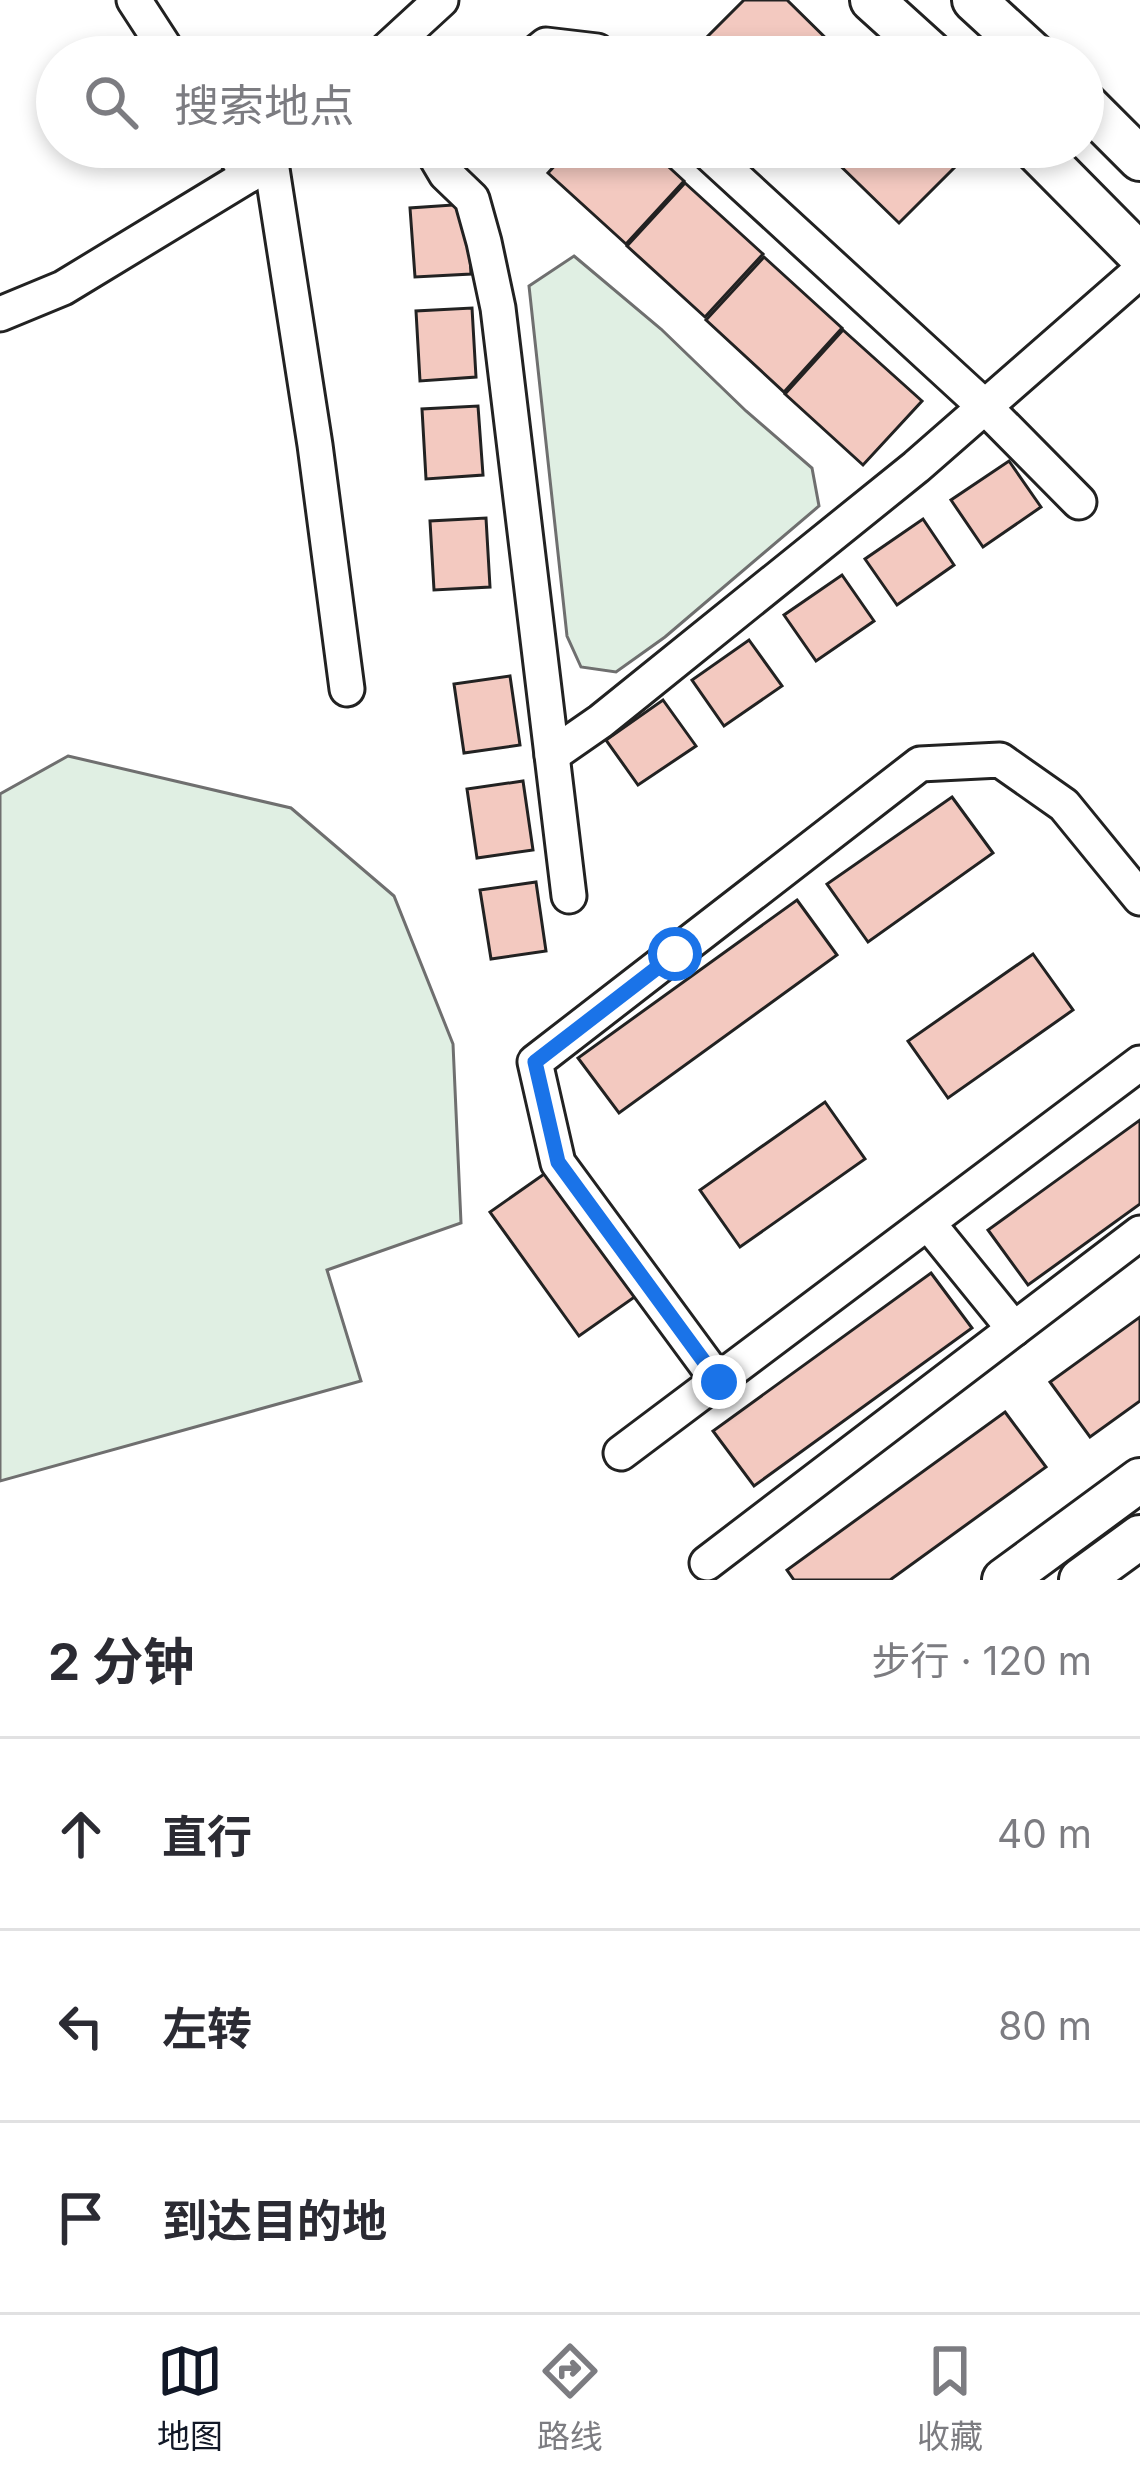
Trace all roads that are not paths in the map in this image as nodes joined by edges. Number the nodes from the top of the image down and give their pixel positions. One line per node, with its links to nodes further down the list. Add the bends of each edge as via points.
1 (134, 0): 5 (street)
2 (441, 0): 6 (street)
3 (872, 0): 7 (main road)
4 (974, 0): 8 (main road)
5 (157, 36)
6 (402, 36)
7 (912, 36)
8 (1013, 36)
9 (1104, 123): 10 (main road)
10 (1140, 159)
11 (239, 168): 18 (street, via 63,288)
12 (259, 168): 21 (street, via 315,445)
13 (442, 168): 22 (street, via 472,199 498,308)
14 (725, 168): 19 (street)
15 (1055, 168): 16 (main road)
16 (1140, 255)
17 (1140, 271): 19 (street)
18 (0, 314)
19 (986, 406): 20 (street); 22 (street)
20 (1079, 502)
21 (347, 689)
22 (552, 754): 23 (street)
23 (569, 896)
24 (1140, 898): 29 (street, via 1064,806 1000,760 920,764 535,1062 558,1162)
25 (1140, 1063): 26 (street)
26 (928, 1223): 28 (street); 29 (street)
27 (1140, 1232): 28 (street)
28 (1014, 1329): 33 (street)
29 (719, 1382): 30 (street)
30 (621, 1454)
31 (1140, 1480): 34 (main road)
32 (1140, 1537): 35 (main road)
33 (706, 1563)
34 (1004, 1580)
35 (1082, 1580)

